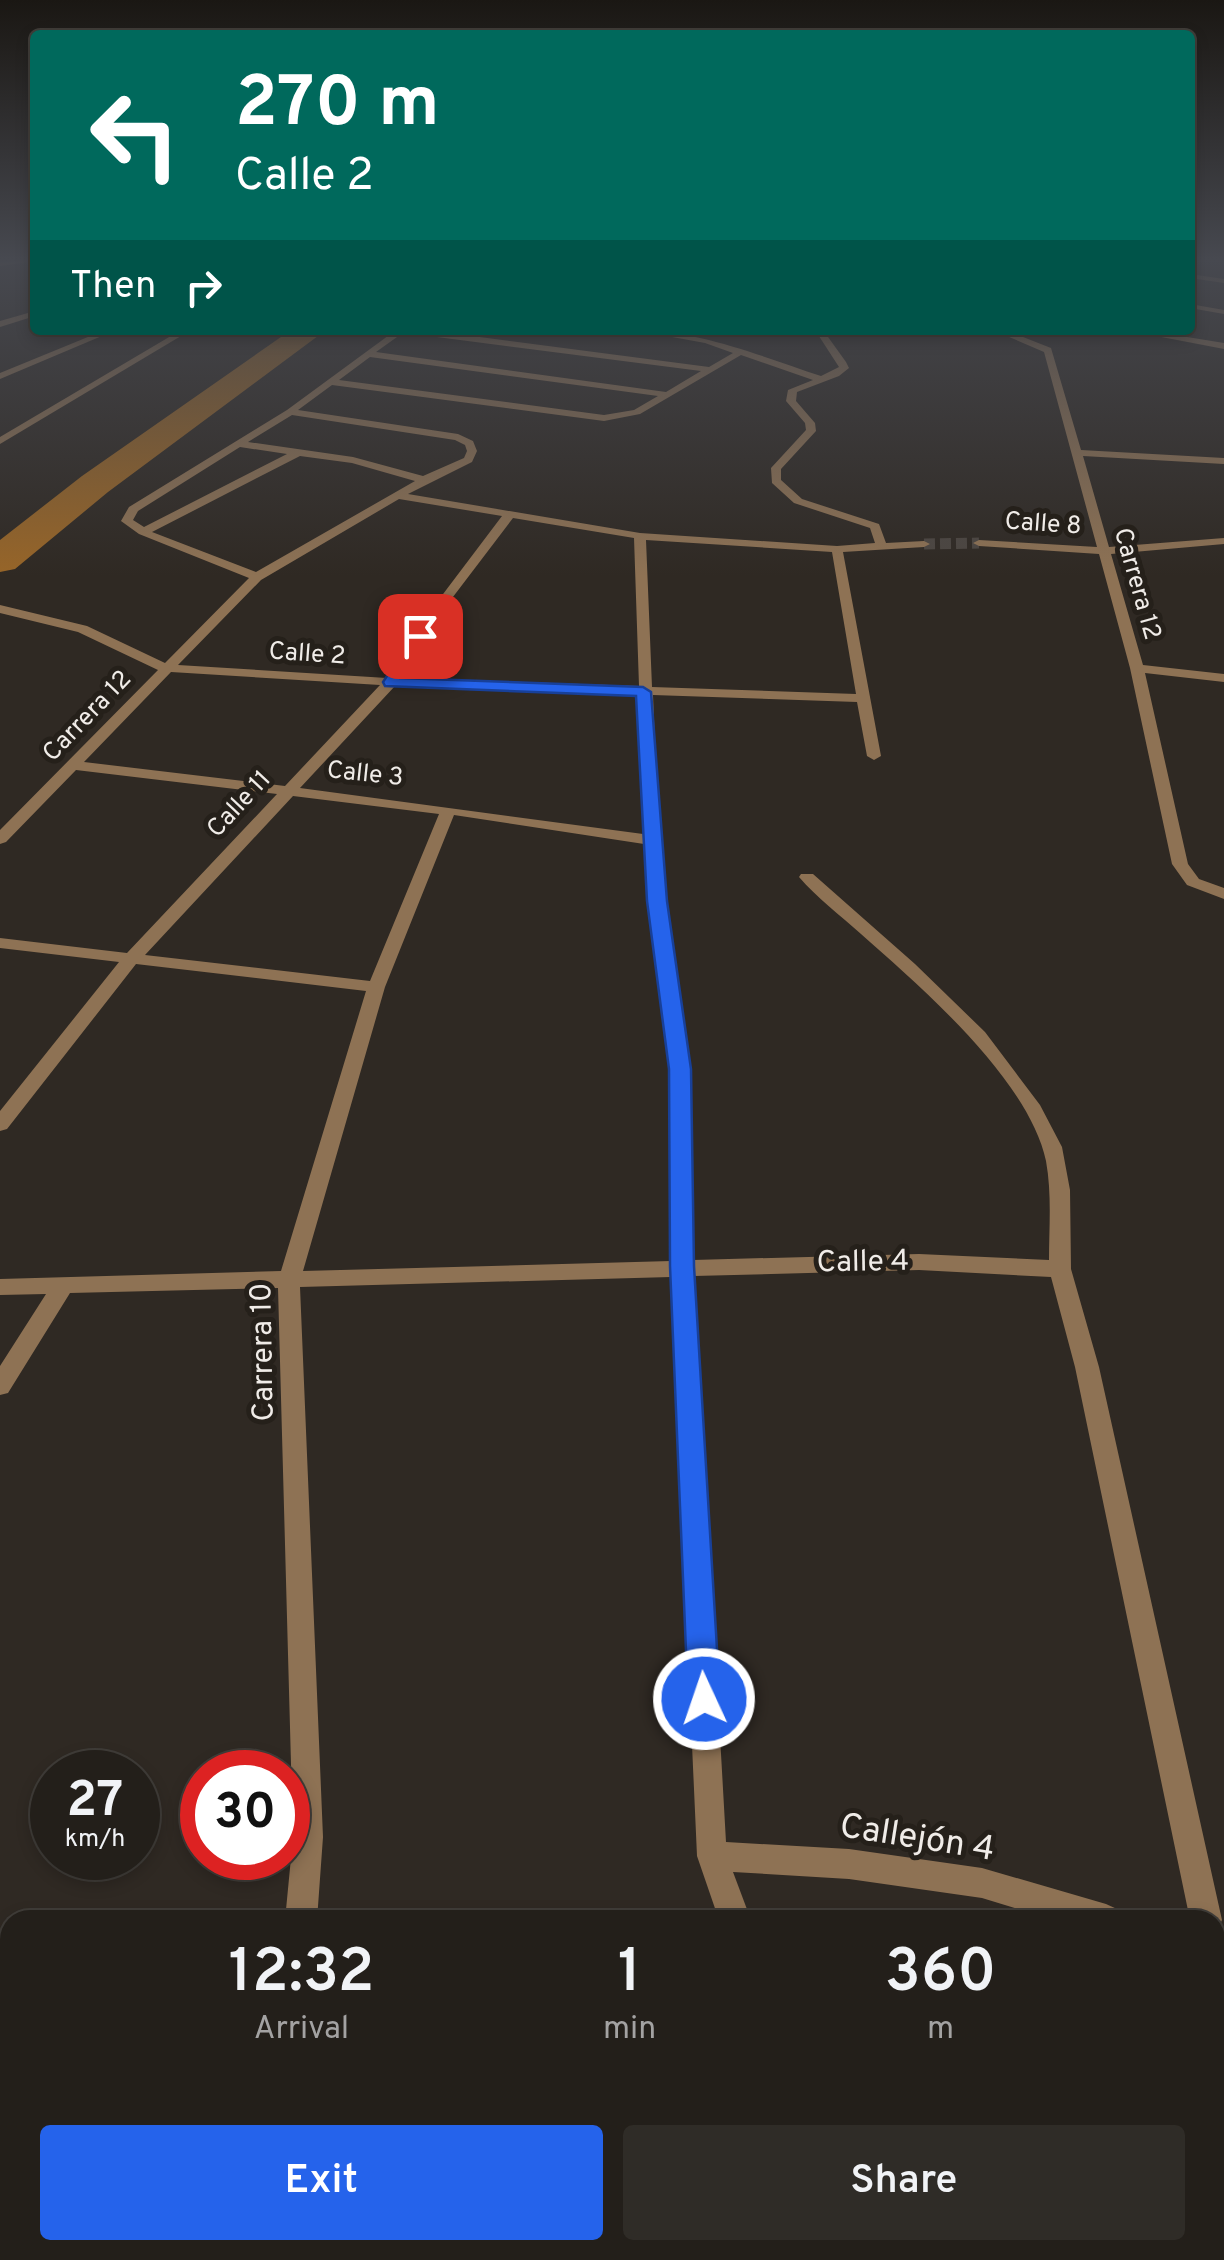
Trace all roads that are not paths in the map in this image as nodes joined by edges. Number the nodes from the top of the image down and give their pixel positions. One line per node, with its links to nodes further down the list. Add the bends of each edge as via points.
1 (26, 365): 11 (street)
2 (127, 365): 16 (street)
3 (352, 365): 13 (street)
4 (452, 365): 14 (street)
5 (677, 365): 10 (street)
6 (719, 365): 10 (street)
7 (780, 365): 12 (street)
8 (843, 365): 12 (street)
9 (1053, 365): 19 (street, Carrera 12)
10 (712, 370): 14 (street)
11 (0, 376)
12 (820, 379): 29 (street, via 793,390 792,402 811,432 776,468 776,480 798,501 875,526)
13 (330, 382): 14 (street, via 584,418 624,416); 15 (street)
14 (670, 395)
15 (290, 412): 17 (street); 21 (street, Carrera 12, via 469,443 468,460)
16 (0, 441)
17 (239, 444): 18 (street); 24 (street, via 133,509 127,522)
18 (297, 452): 21 (street); 24 (street)
19 (1079, 453): 20 (street); 31 (street, Carrera 12)
20 (1224, 462)
21 (424, 480): 22 (street, Carrera 12)
22 (400, 496): 23 (street); 32 (street, Carrera 12)
23 (510, 514): 25 (street); 39 (street, Calle 11)
24 (144, 532): 32 (street)
25 (640, 536): 30 (street); 40 (street)
26 (1224, 541): 31 (street, Calle 8)
27 (979, 543): 31 (street, Calle 8)
28 (924, 544): 29 (street)
29 (881, 545): 30 (street)
30 (837, 549): 41 (street)
31 (1102, 551): 37 (street, Carrera 12)
32 (257, 577): 36 (street, Carrera 12)
33 (0, 610): 34 (street, Calle 2)
34 (24, 614): 35 (street); 36 (street, Calle 2, via 82,628)
35 (0, 629)
36 (165, 668): 39 (street, Calle 2); 43 (street, Carrera 12)
37 (1137, 668): 38 (street); 49 (street, Carrera 12, via 1180,864 1193,882)
38 (1224, 678)
39 (391, 682): 40 (street, Calle 2); 44 (street, Calle 11)
40 (643, 692): 41 (street, Calle 2); 47 (street)
41 (861, 698): 42 (street)
42 (874, 756)
43 (73, 764): 44 (street, Calle 3); 46 (street, Carrera 12)
44 (286, 792): 45 (street, Calle 3); 51 (street, Calle 11)
45 (448, 810): 47 (street, Calle 3); 52 (street, Carrera 10)
46 (0, 839)
47 (652, 840): 54 (street, via 680,1069)
48 (806, 877): 55 (street, via 956,1015 1034,1110 1054,1151)
49 (1224, 894)
50 (0, 943): 51 (street)
51 (132, 958): 52 (street); 53 (street, Calle 11)
52 (376, 987): 56 (street, Carrera 10)
53 (0, 1124)
54 (682, 1266): 55 (street, Calle 4, via 919,1262); 56 (street, Calle 4); 60 (street)
55 (1060, 1269): 64 (street)
56 (290, 1280): 58 (street, Calle 4); 61 (street, Carrera 10, via 308,1836)
57 (0, 1287): 58 (street, Calle 4)
58 (62, 1288): 59 (street)
59 (0, 1386)
60 (712, 1856): 62 (street); 63 (street, Callejón 4, via 850,1864 982,1883)
61 (302, 1910)
62 (731, 1910)
63 (1072, 1910)
64 (1204, 1910)

